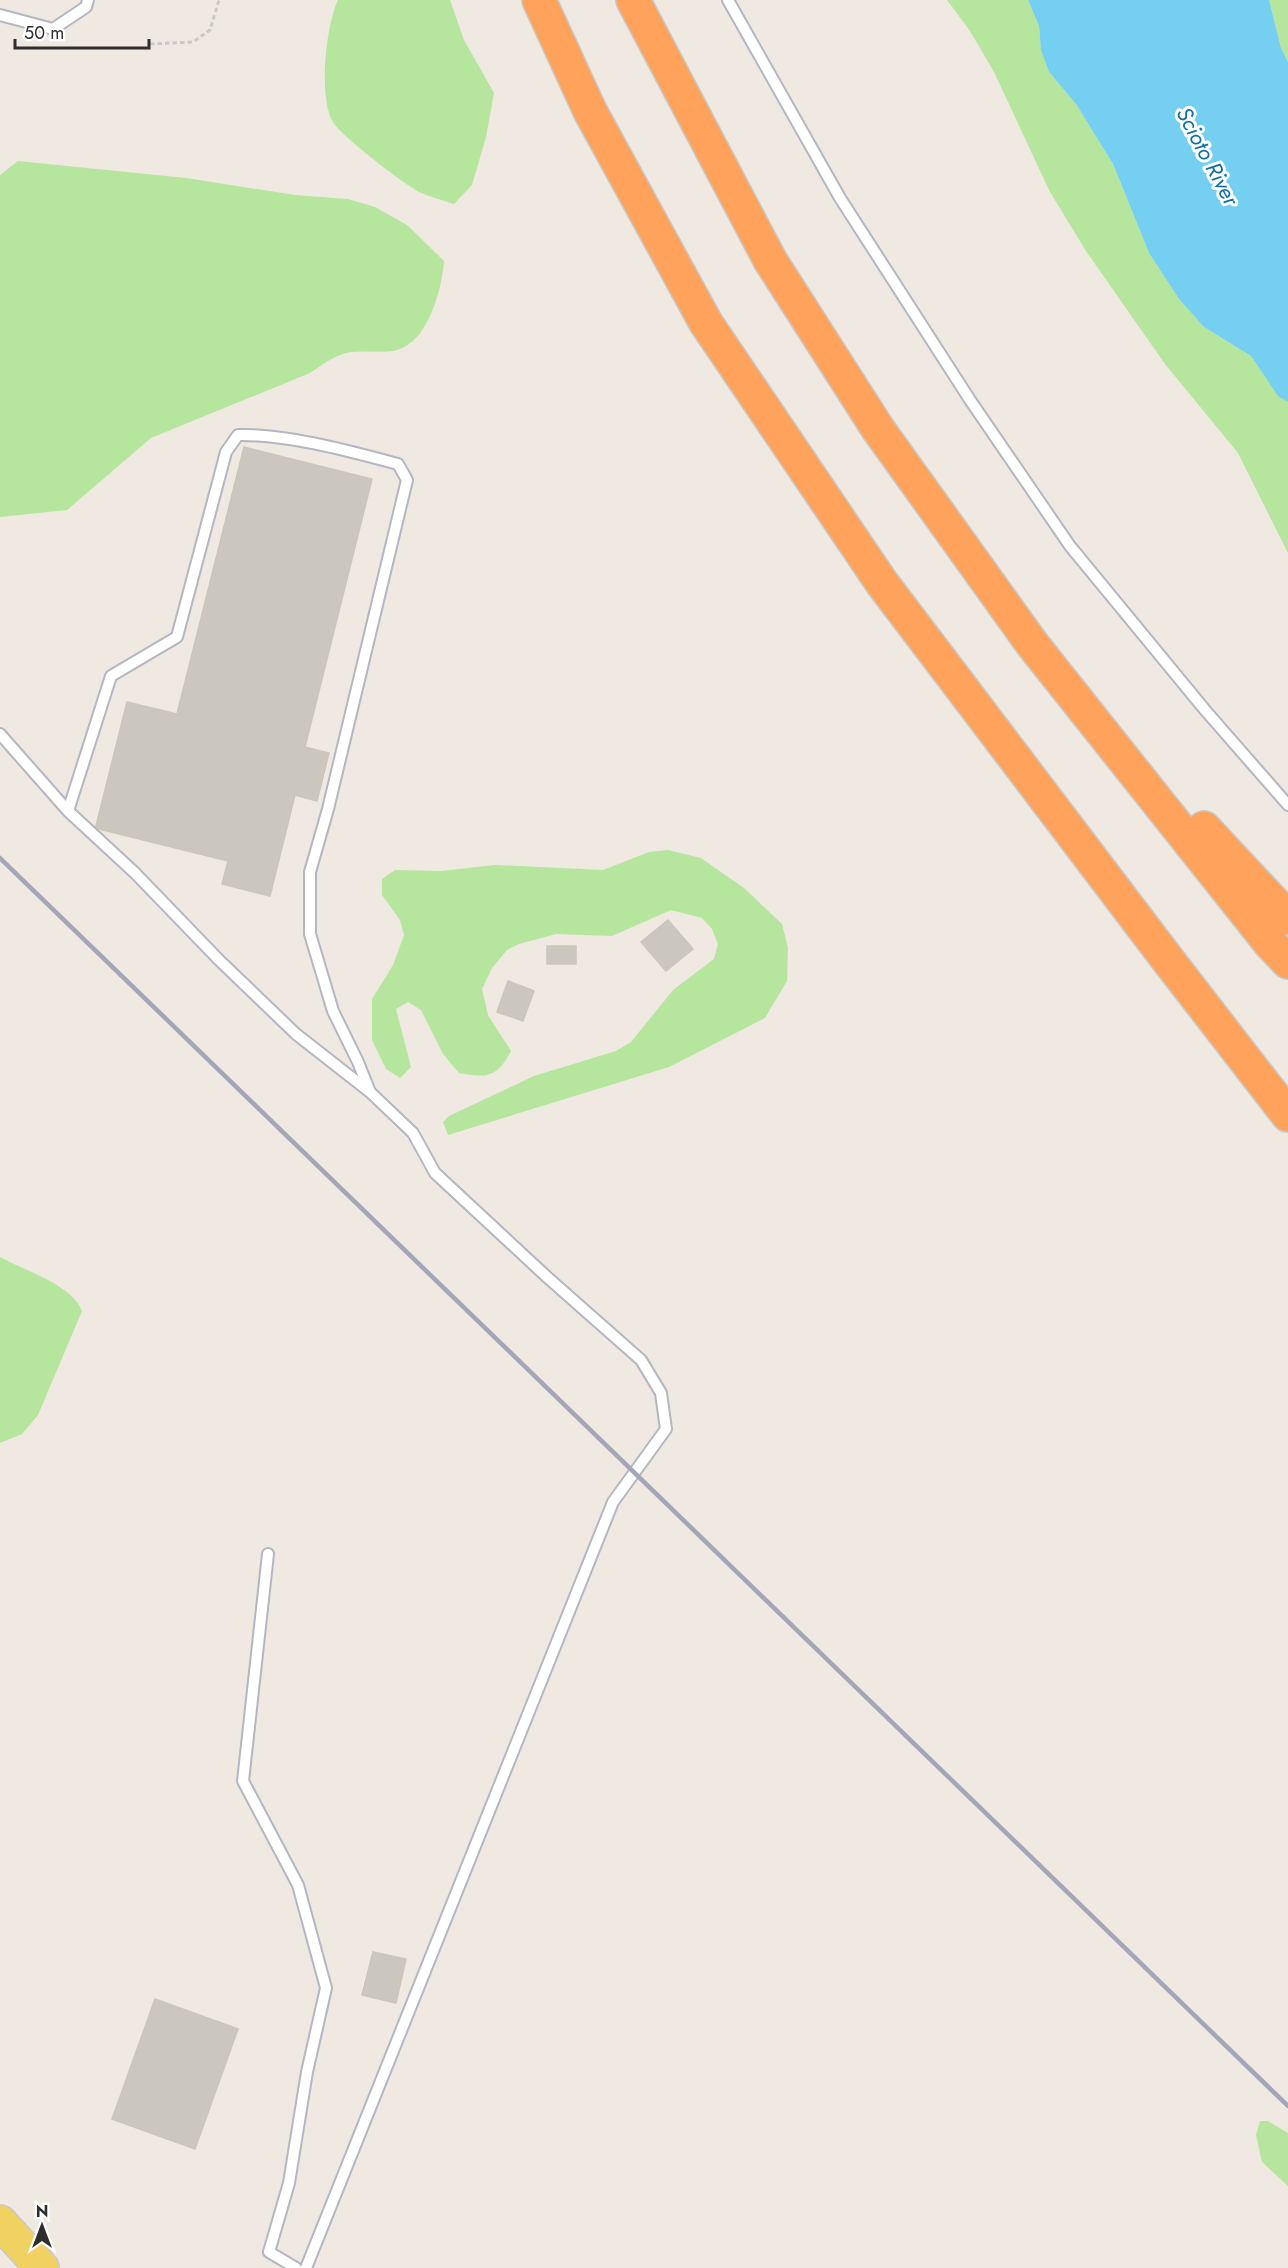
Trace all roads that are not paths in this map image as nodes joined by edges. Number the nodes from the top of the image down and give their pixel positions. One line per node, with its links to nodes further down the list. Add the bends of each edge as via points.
1 (88, 0): 5 (lane, via 86,7 53,29)
2 (539, 0): 13 (highway, via 590,111 706,323 882,584)
3 (633, 0): 6 (highway, via 770,260 878,429)
4 (728, 0): 8 (lane, via 840,198 1070,546)
5 (0, 15)
6 (1033, 645): 10 (highway); 11 (highway)
7 (0, 734): 9 (lane)
8 (1288, 805)
9 (68, 811): 12 (lane, via 296,1034); 12 (lane, via 111,676 177,637 225,452 238,435 259,435 398,464 407,480 310,872 309,934 333,1011)
10 (1288, 918)
11 (1288, 962)
12 (370, 1092): 18 (lane, via 413,1133 435,1173 641,1360 661,1393 666,1429 613,1502)
13 (1288, 1115)
14 (268, 1554): 17 (lane, via 243,1781 298,1885 327,1988 307,2072 289,2183 269,2252)
15 (0, 2222): 16 (main road)
16 (42, 2268)
17 (296, 2268)
18 (306, 2268)

